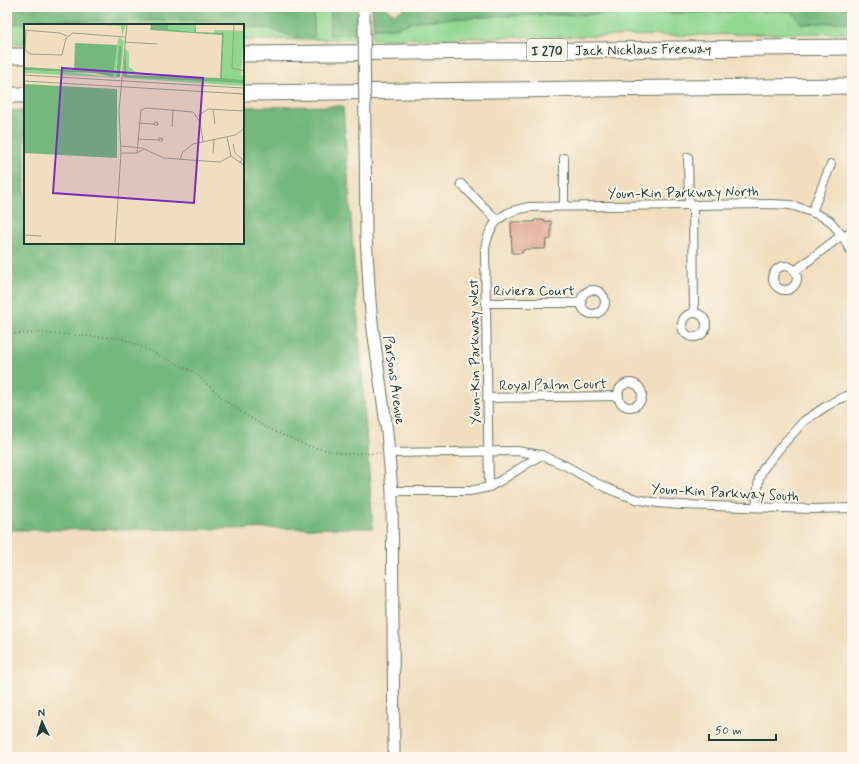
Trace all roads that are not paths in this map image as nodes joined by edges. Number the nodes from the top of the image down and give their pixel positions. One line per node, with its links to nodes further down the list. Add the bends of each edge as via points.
1 (364, 11): 29 (street, Parsons Avenue, bridge, via 369,294)
2 (852, 47): 3 (highway, Jack Nicklaus Freeway / I 270)
3 (244, 54)
4 (7, 56): 5 (highway)
5 (24, 56)
6 (852, 86): 7 (highway)
7 (244, 93)
8 (7, 95): 9 (highway)
9 (24, 95)
10 (688, 157): 14 (street)
11 (564, 158): 15 (street)
12 (831, 164): 16 (street)
13 (462, 184): 17 (street)
14 (691, 205): 15 (street, Youn-Kin Parkway North); 16 (street, Youn-Kin Parkway North, via 791,205); 24 (street)
15 (564, 206): 17 (street, Youn-Kin Parkway North, via 520,208)
16 (812, 212): 19 (street, Youn-Kin Parkway North, via 829,220)
17 (497, 220): 23 (street, Youn-Kin Parkway West, via 486,241)
18 (852, 230): 19 (street)
19 (843, 236): 20 (street, Youn-Kin Parkway North); 21 (street)
20 (852, 253)
21 (795, 271)
22 (582, 303): 23 (street, Riviera Court)
23 (486, 304): 27 (street, Youn-Kin Parkway West)
24 (694, 313)
25 (852, 394): 33 (street, via 837,400 804,421 783,444 759,478)
26 (619, 396): 27 (street, Royal Palm Court)
27 (487, 398): 28 (street, Youn-Kin Parkway West)
28 (488, 451): 29 (street, Youn-Kin Parkway South); 30 (street, Youn-Kin Parkway South); 31 (street, Youn-Kin Parkway West)
29 (389, 453): 32 (street, Parsons Avenue)
30 (541, 455): 31 (street); 33 (street, Youn-Kin Parkway South, via 604,487 636,499 680,505)
31 (488, 487): 32 (street, via 470,491)
32 (392, 491): 35 (street, Parsons Avenue)
33 (756, 507): 34 (street, Youn-Kin Parkway South)
34 (852, 508)
35 (394, 757)

